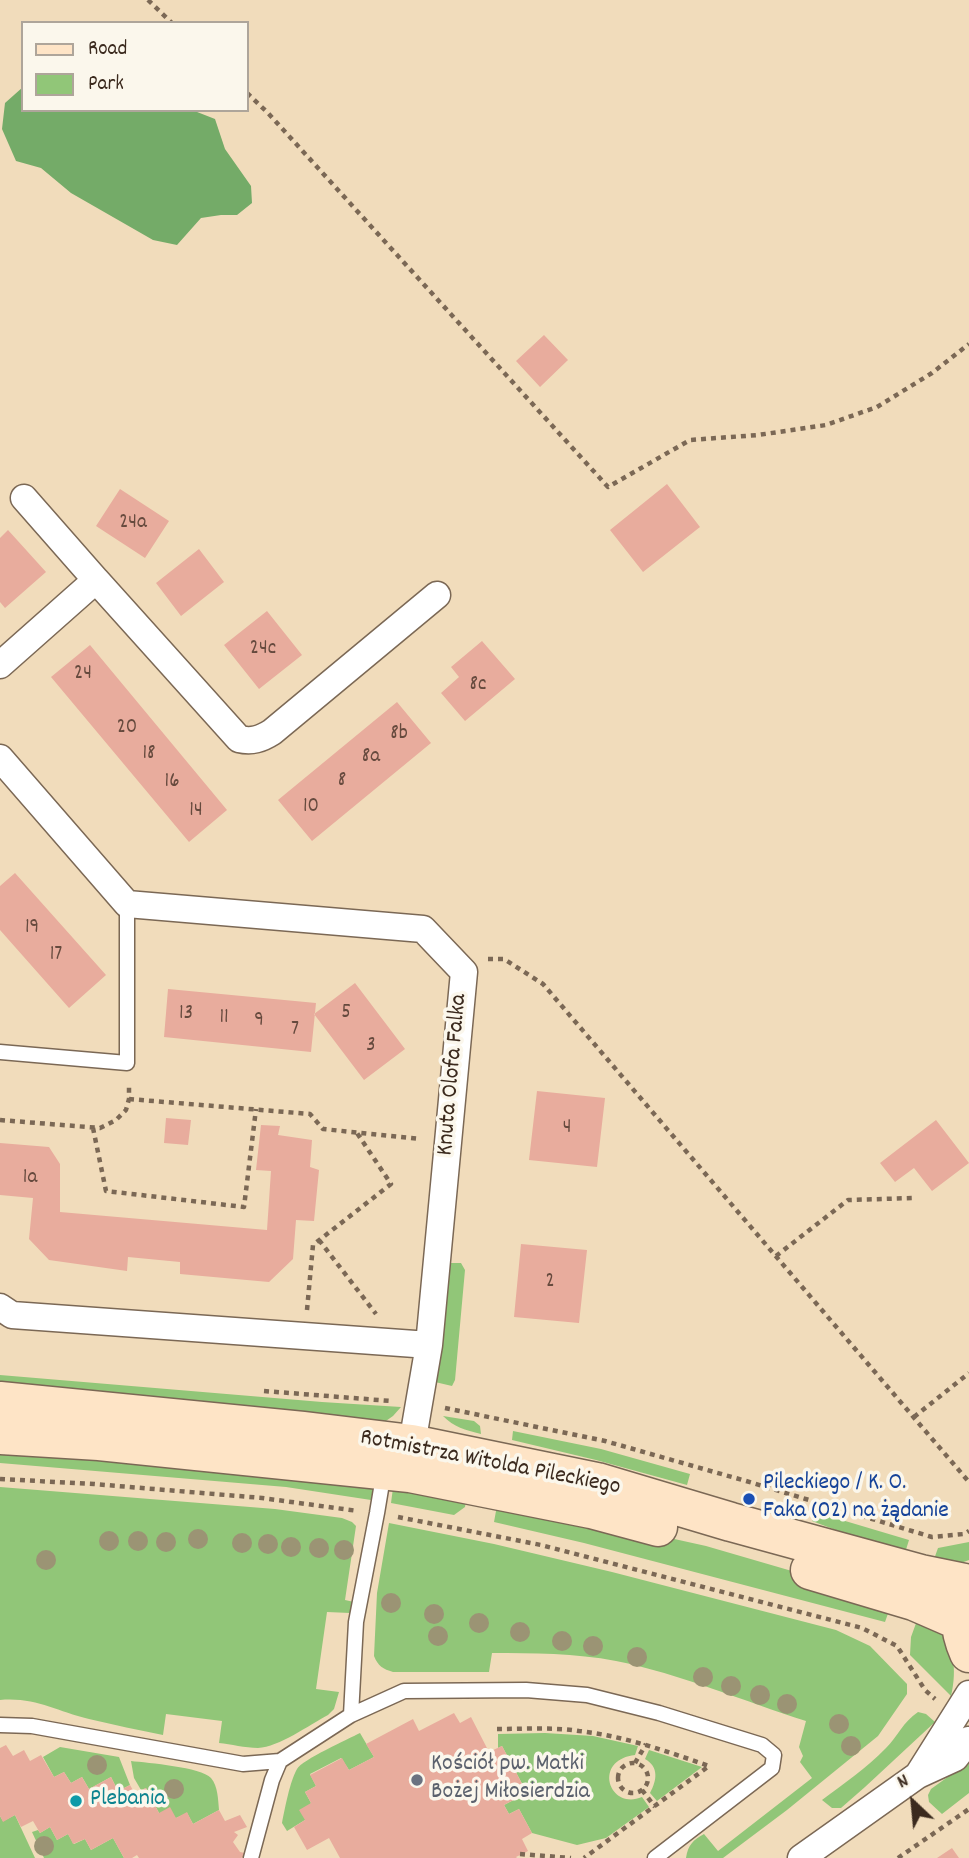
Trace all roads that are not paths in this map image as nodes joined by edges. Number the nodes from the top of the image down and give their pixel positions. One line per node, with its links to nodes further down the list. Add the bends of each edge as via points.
1 (24, 498): 2 (street)
2 (96, 580): 3 (street, via 239,738 249,741 272,732); 4 (street)
3 (437, 595)
4 (0, 664)
5 (0, 758): 6 (street)
6 (127, 904): 7 (lane, via 128,1063); 9 (street, Knuta Olofa Falka, via 423,929 464,972)
7 (0, 1052)
8 (0, 1307): 9 (street, via 12,1315)
9 (429, 1345): 12 (street, Knuta Olofa Falka)
10 (0, 1401): 12 (main road, Rotmistrza Witolda Pileckiego, via 303,1431)
11 (0, 1435): 12 (main road, Rotmistrza Witolda Pileckiego)
12 (402, 1462): 13 (main road, Rotmistrza Witolda Pileckiego, via 597,1482 921,1574); 15 (lane, via 377,1513 356,1622)
13 (967, 1612)
14 (962, 1705): 19 (street)
15 (351, 1715): 18 (lane); 20 (lane, via 404,1691 526,1689 587,1695 659,1713 762,1745 774,1755 772,1768)
16 (0, 1725): 18 (lane, via 32,1726 243,1764)
17 (969, 1740): 19 (street, via 955,1758)
18 (280, 1761): 21 (lane)
19 (918, 1775): 22 (street)
20 (659, 1857)
21 (251, 1858)
22 (802, 1858)

